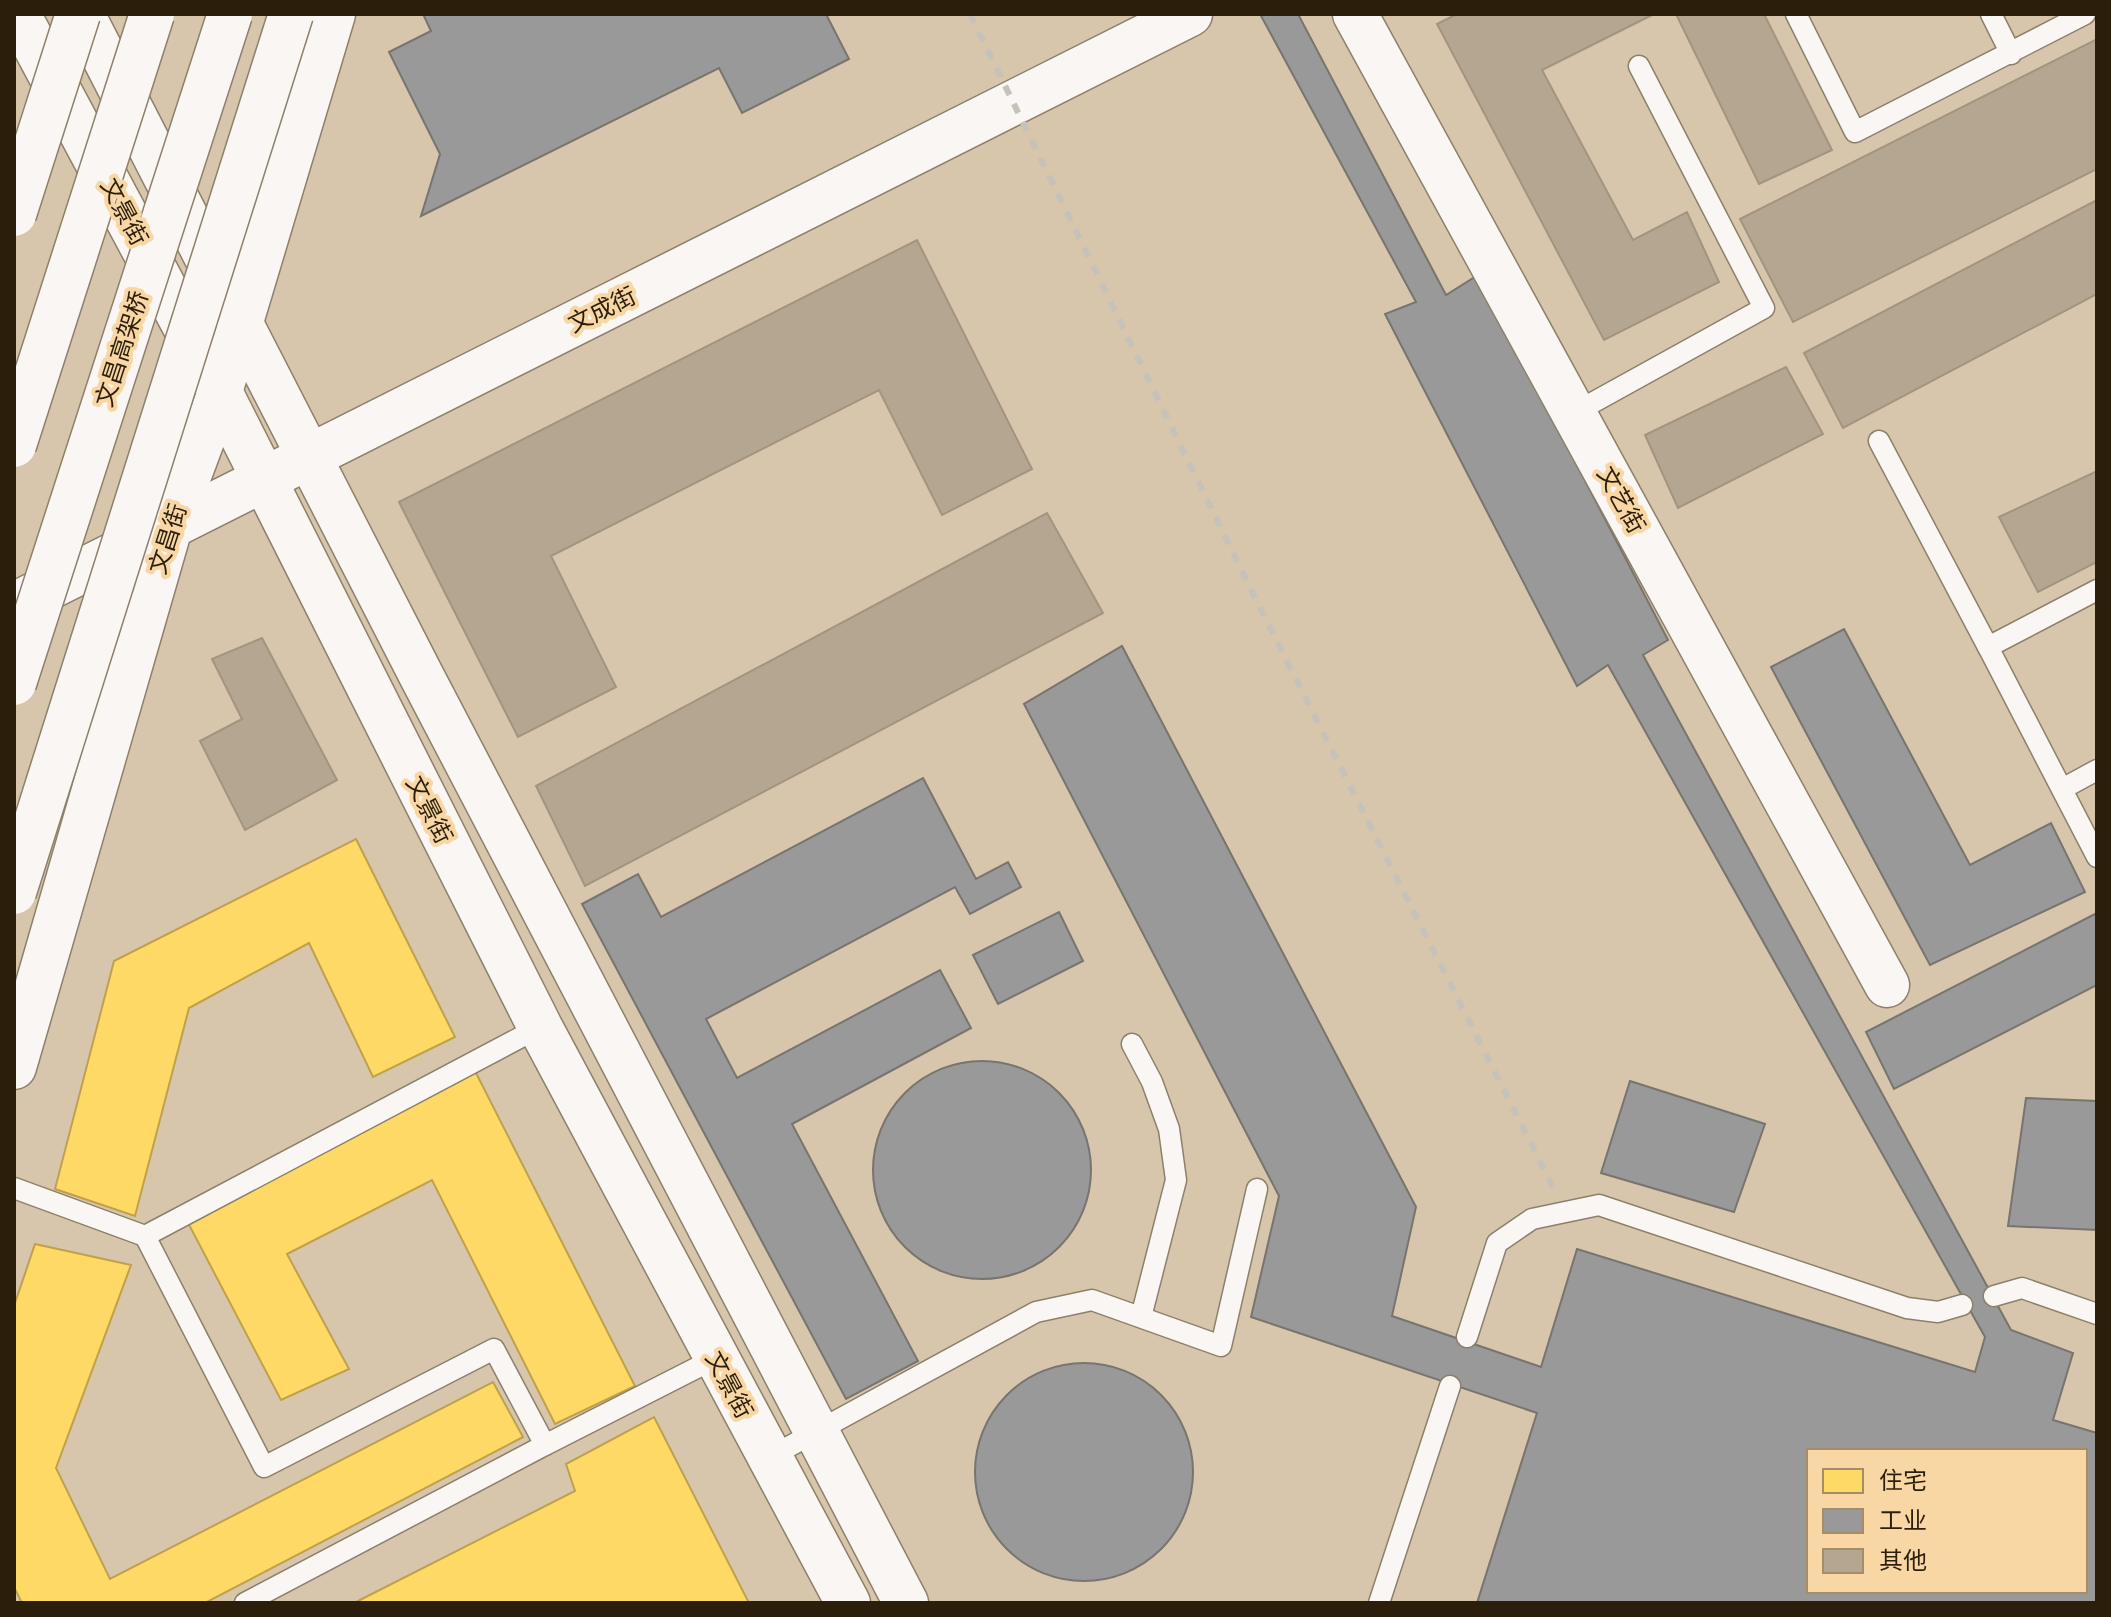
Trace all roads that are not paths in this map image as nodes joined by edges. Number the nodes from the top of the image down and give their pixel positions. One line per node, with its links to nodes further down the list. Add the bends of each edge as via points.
1 (18, 14): 16 (main road, 文景街)
2 (80, 14): 14 (main road, bridge); 15 (main road)
3 (152, 14): 19 (main road, bridge)
4 (230, 14): 26 (main road, 文昌高架桥, bridge)
5 (291, 14): 30 (main road, bridge)
6 (333, 14): 15 (main road, 文昌街)
7 (1190, 14): 20 (main road, 文成街)
8 (1355, 14): 17 (main road, 文艺街)
9 (1796, 14): 12 (lane, via 1855,132)
10 (1991, 14): 12 (lane)
11 (2085, 14): 12 (lane)
12 (2011, 54)
13 (1639, 66): 17 (lane, via 1764,308)
14 (14, 214)
15 (240, 324): 16 (main road, 文昌街); 20 (main road)
16 (220, 392): 21 (main road, 文景街); 22 (main road, 文昌街)
17 (1574, 413): 31 (main road, 文艺街)
18 (1879, 441): 25 (lane)
19 (14, 445)
20 (308, 456): 21 (main road, 文成街); 45 (main road)
21 (261, 479): 22 (main road, 文成街); 32 (main road, 文景街)
22 (171, 524): 24 (main road, 文成街); 34 (main road, 文昌街)
23 (2097, 590): 25 (lane)
24 (14, 605)
25 (1988, 647): 28 (lane)
26 (14, 683)
27 (2097, 770): 28 (lane)
28 (2062, 789): 29 (lane)
29 (2097, 857)
30 (14, 892)
31 (1887, 985)
32 (540, 1027): 37 (lane); 43 (main road, 文景街)
33 (1132, 1044): 41 (lane, via 1169,1129 1176,1180)
34 (14, 1067)
35 (14, 1188): 37 (lane)
36 (1257, 1189): 41 (lane, via 1221,1346)
37 (145, 1236): 46 (lane, via 264,1467 494,1349)
38 (1994, 1296): 40 (lane, via 2022,1288)
39 (1962, 1305): 42 (lane, via 1938,1312 1907,1308 1599,1205 1532,1219 1497,1243)
40 (2097, 1314)
41 (1141, 1317): 45 (lane, via 1092,1300 1036,1312)
42 (1467, 1337)
43 (714, 1359): 46 (lane); 47 (main road, 文景街)
44 (1450, 1386): 51 (lane)
45 (816, 1432): 47 (lane); 50 (main road)
46 (545, 1445): 48 (lane)
47 (768, 1458): 49 (main road, 文景街)
48 (245, 1603)
49 (848, 1603)
50 (906, 1603)
51 (1379, 1603)

